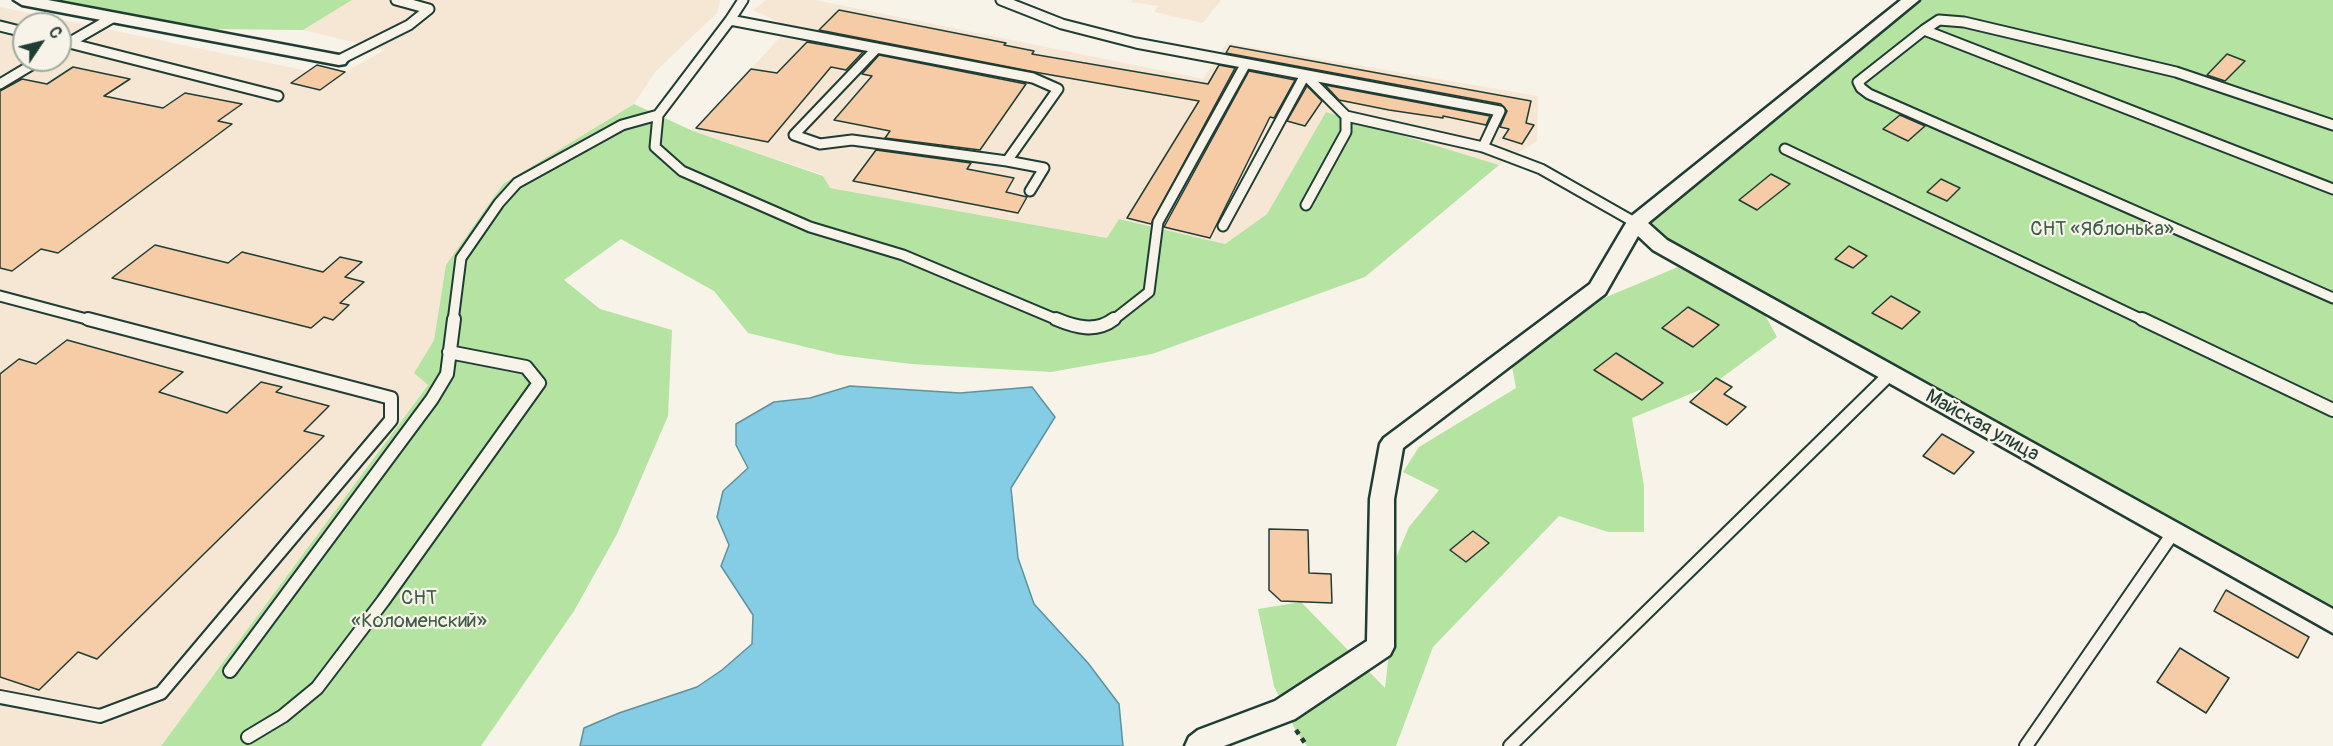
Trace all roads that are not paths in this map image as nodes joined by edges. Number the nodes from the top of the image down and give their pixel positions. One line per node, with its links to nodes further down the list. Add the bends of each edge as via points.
1 (21, 0): 6 (street)
2 (396, 0): 12 (lane, via 429,9 408,25)
3 (743, 0): 7 (lane)
4 (1001, 0): 13 (lane, via 1062,24)
5 (1911, 0): 27 (street)
6 (112, 18): 9 (lane); 12 (street)
7 (730, 20): 11 (lane); 18 (lane)
8 (1924, 30): 20 (lane, via 1939,20 1964,22 2176,72); 24 (lane); 30 (lane, via 1863,76 1858,82 1861,88)
9 (72, 41)
10 (72, 44): 17 (lane)
11 (877, 48): 23 (lane, via 1033,78 1058,89); 23 (lane, via 794,135 820,144 852,140)
12 (339, 60)
13 (1245, 65): 15 (lane); 18 (lane, via 1158,222 1149,292 1106,325 1077,328 903,255 810,227 682,171 655,147)
14 (20, 72): 16 (lane)
15 (1305, 75): 19 (lane); 21 (lane, via 1500,111); 28 (lane)
16 (0, 84)
17 (278, 96)
18 (658, 115): 31 (lane, via 622,125 577,148 517,183 499,203 461,258)
19 (1346, 116): 21 (lane); 26 (lane, via 1346,132)
20 (2333, 125)
21 (1483, 147): 27 (lane, via 1541,169)
22 (1785, 148): 33 (lane)
23 (1007, 161): 25 (lane, via 1044,168)
24 (2333, 189)
25 (1030, 191)
26 (1306, 205)
27 (1636, 223): 32 (street, Майская улица, via 1660,245); 39 (street, via 1598,289 1392,444 1382,500 1380,647 1285,710)
28 (1223, 226)
29 (0, 296): 37 (lane, via 391,398 391,420 161,693 100,716)
30 (2333, 298)
31 (449, 352): 36 (lane, via 447,374 432,399); 38 (lane, via 526,367 539,383 317,688 283,716)
32 (1890, 374): 34 (street, Майская улица); 40 (lane)
33 (2333, 410)
34 (2173, 533): 35 (street, Майская улица); 41 (lane)
35 (2333, 622)
36 (230, 671)
37 (0, 697)
38 (248, 737)
39 (1199, 746)
40 (1510, 746)
41 (2026, 746)

